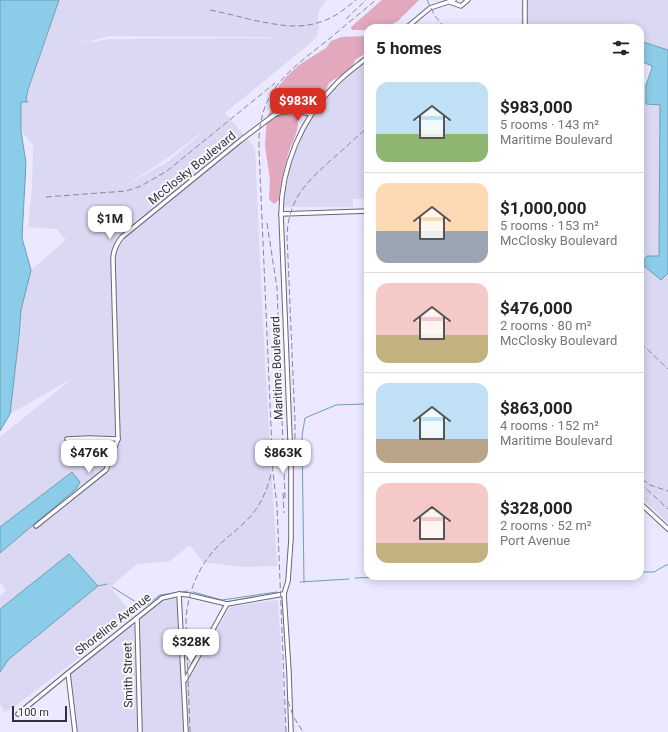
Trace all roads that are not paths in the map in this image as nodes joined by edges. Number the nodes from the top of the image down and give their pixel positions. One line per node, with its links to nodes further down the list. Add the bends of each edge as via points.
1 (465, 0): 4 (street)
2 (468, 0): 4 (street, via 461,6)
3 (525, 0): 7 (street)
4 (452, 1): 5 (street); 6 (street, via 430,8)
5 (459, 1)
6 (411, 24)
7 (525, 24)
8 (364, 60): 9 (street, Maritime Boulevard, via 335,85)
9 (311, 114): 11 (street, Maritime Boulevard, via 290,159 282,190); 13 (street, McClosky Boulevard, via 285,111 274,115 126,234 116,245 113,260)
10 (364, 211): 11 (street)
11 (281, 214): 18 (street, Maritime Boulevard, via 291,464 291,540 288,581)
12 (67, 438): 13 (street)
13 (118, 439): 15 (street, McClosky Boulevard, via 106,470)
14 (644, 507): 16 (street)
15 (36, 526)
16 (668, 529)
17 (179, 594): 19 (street, Shoreline Avenue); 20 (street, Shoreline Avenue, via 162,598); 22 (street)
18 (284, 594): 19 (street, Shoreline Avenue); 27 (street, Maritime Boulevard)
19 (228, 604): 22 (street)
20 (136, 618): 21 (street, Shoreline Avenue); 24 (street, Smith Street)
21 (68, 673): 23 (street, Shoreline Avenue); 25 (street)
22 (184, 681): 26 (street)
23 (18, 714)
24 (140, 731)
25 (74, 732)
26 (186, 732)
27 (291, 732)

